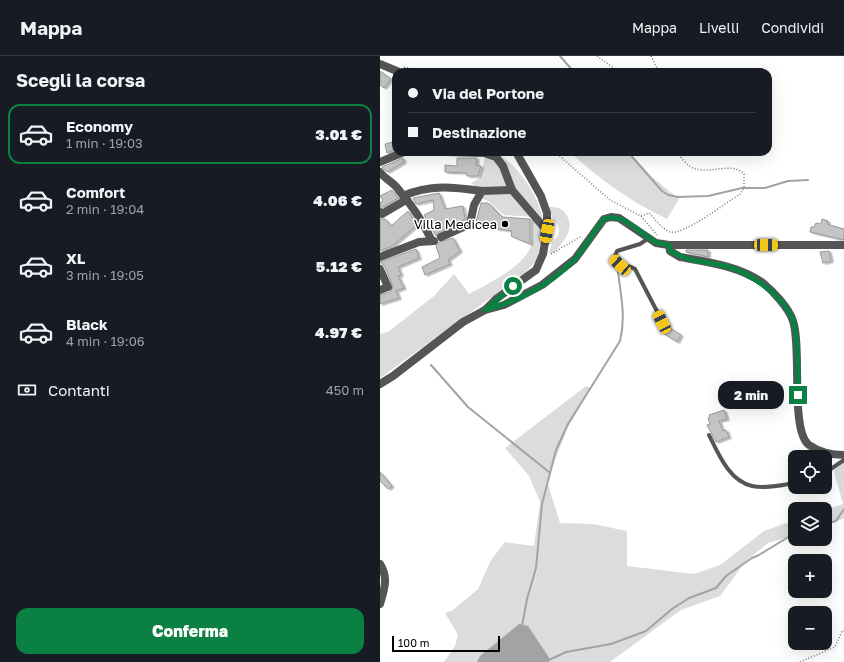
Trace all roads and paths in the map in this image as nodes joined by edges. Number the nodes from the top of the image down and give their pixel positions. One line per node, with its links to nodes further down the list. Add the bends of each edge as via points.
1 (597, 56): 6 (path)
2 (651, 56): 7 (path)
3 (380, 63): 8 (street)
4 (401, 68): 5 (path)
5 (410, 68)
6 (614, 68)
7 (657, 68)
8 (392, 69)
9 (394, 156): 14 (street)
10 (493, 156): 16 (street, via 502,166)
11 (518, 156): 21 (street, via 541,196 547,213)
12 (560, 156): 20 (path, via 610,200)
13 (681, 156): 20 (path, via 692,168 711,171 740,169 744,174 744,188 740,194 676,232 669,232 649,214)
14 (380, 162)
15 (380, 172): 18 (street)
16 (512, 190): 17 (street); 21 (street)
17 (482, 192): 18 (street, via 442,187 418,189); 23 (street, via 474,205 470,224)
18 (405, 198): 19 (street, via 382,214); 23 (street)
19 (380, 212)
20 (641, 216): 24 (path, via 657,234)
21 (547, 231): 27 (street)
22 (586, 233): 27 (path, via 553,254)
23 (436, 240): 28 (street, via 419,242)
24 (653, 240): 25 (street); 31 (street, via 619,218 604,219 575,259 542,285 504,305); 32 (lane, via 617,251 614,259 620,265 635,269)
25 (669, 245): 26 (street); 35 (street, via 670,251 680,257 745,272 764,284 784,306 793,321 802,433 808,445)
26 (844, 245)
27 (543, 254): 31 (street, via 536,270)
28 (381, 257)
29 (380, 269): 30 (street, via 388,287)
30 (380, 290)
31 (485, 310): 33 (street, via 463,322)
32 (662, 322)
33 (380, 384)
34 (709, 435): 38 (lane, via 731,472 750,486)
35 (844, 456)
36 (844, 460): 37 (lane)
37 (832, 468)
38 (788, 484)
39 (380, 564): 40 (street, via 385,575 385,586)
40 (380, 604)
41 (844, 631): 42 (path, via 835,647)
42 (800, 662)

